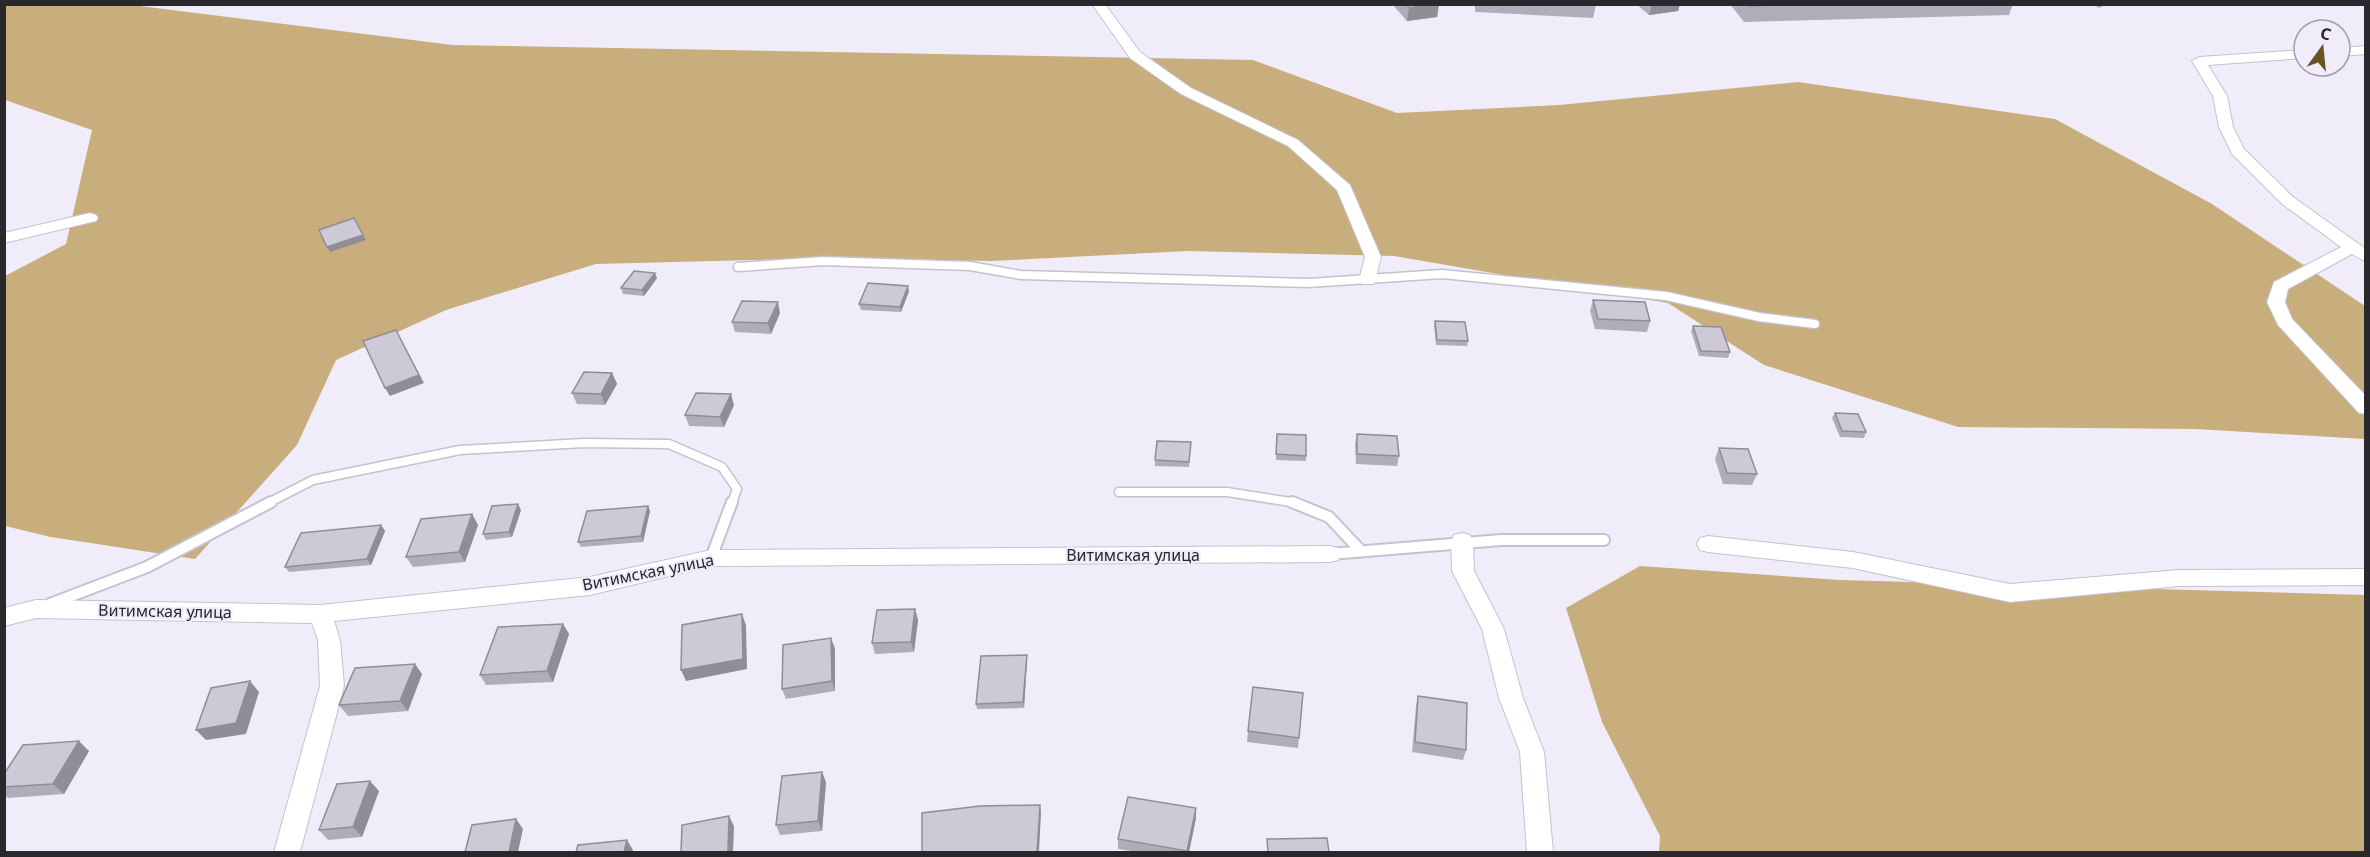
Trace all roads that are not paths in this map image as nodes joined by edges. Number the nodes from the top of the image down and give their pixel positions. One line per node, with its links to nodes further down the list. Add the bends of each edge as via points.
1 (1098, 4): 7 (street, via 1135,55 1186,91 1293,143 1344,188 1373,257)
2 (2292, 55): 5 (street, via 2199,61 2220,96 2226,127 2237,151 2287,200)
3 (90, 218): 4 (street)
4 (4, 238)
5 (2358, 252): 9 (street, via 2280,286 2276,302 2284,321)
6 (738, 267): 7 (lane, via 823,261 970,266 1021,275 1309,283)
7 (1368, 280): 8 (lane, via 1442,274 1655,294 1759,317)
8 (1815, 324)
9 (2366, 408)
10 (1119, 492): 14 (lane, via 1220,490 1297,503 1330,518)
11 (1604, 540): 12 (lane, via 1550,537)
12 (1462, 541): 14 (lane); 22 (street, via 1463,571 1493,629 1511,698 1532,752)
13 (1708, 544): 17 (street, via 1853,560 2010,593 2178,578)
14 (1361, 551): 15 (lane)
15 (1330, 554): 16 (street, Витимская улица)
16 (711, 558): 18 (lane, via 737,489 722,467 669,444 584,443 460,450 313,480 147,567); 19 (street, Витимская улица, via 590,586)
17 (2366, 577)
18 (36, 609): 19 (street, Витимская улица); 20 (street, Витимская улица)
19 (320, 614): 21 (street, via 329,640 332,686)
20 (4, 617)
21 (287, 852)
22 (1540, 852)

